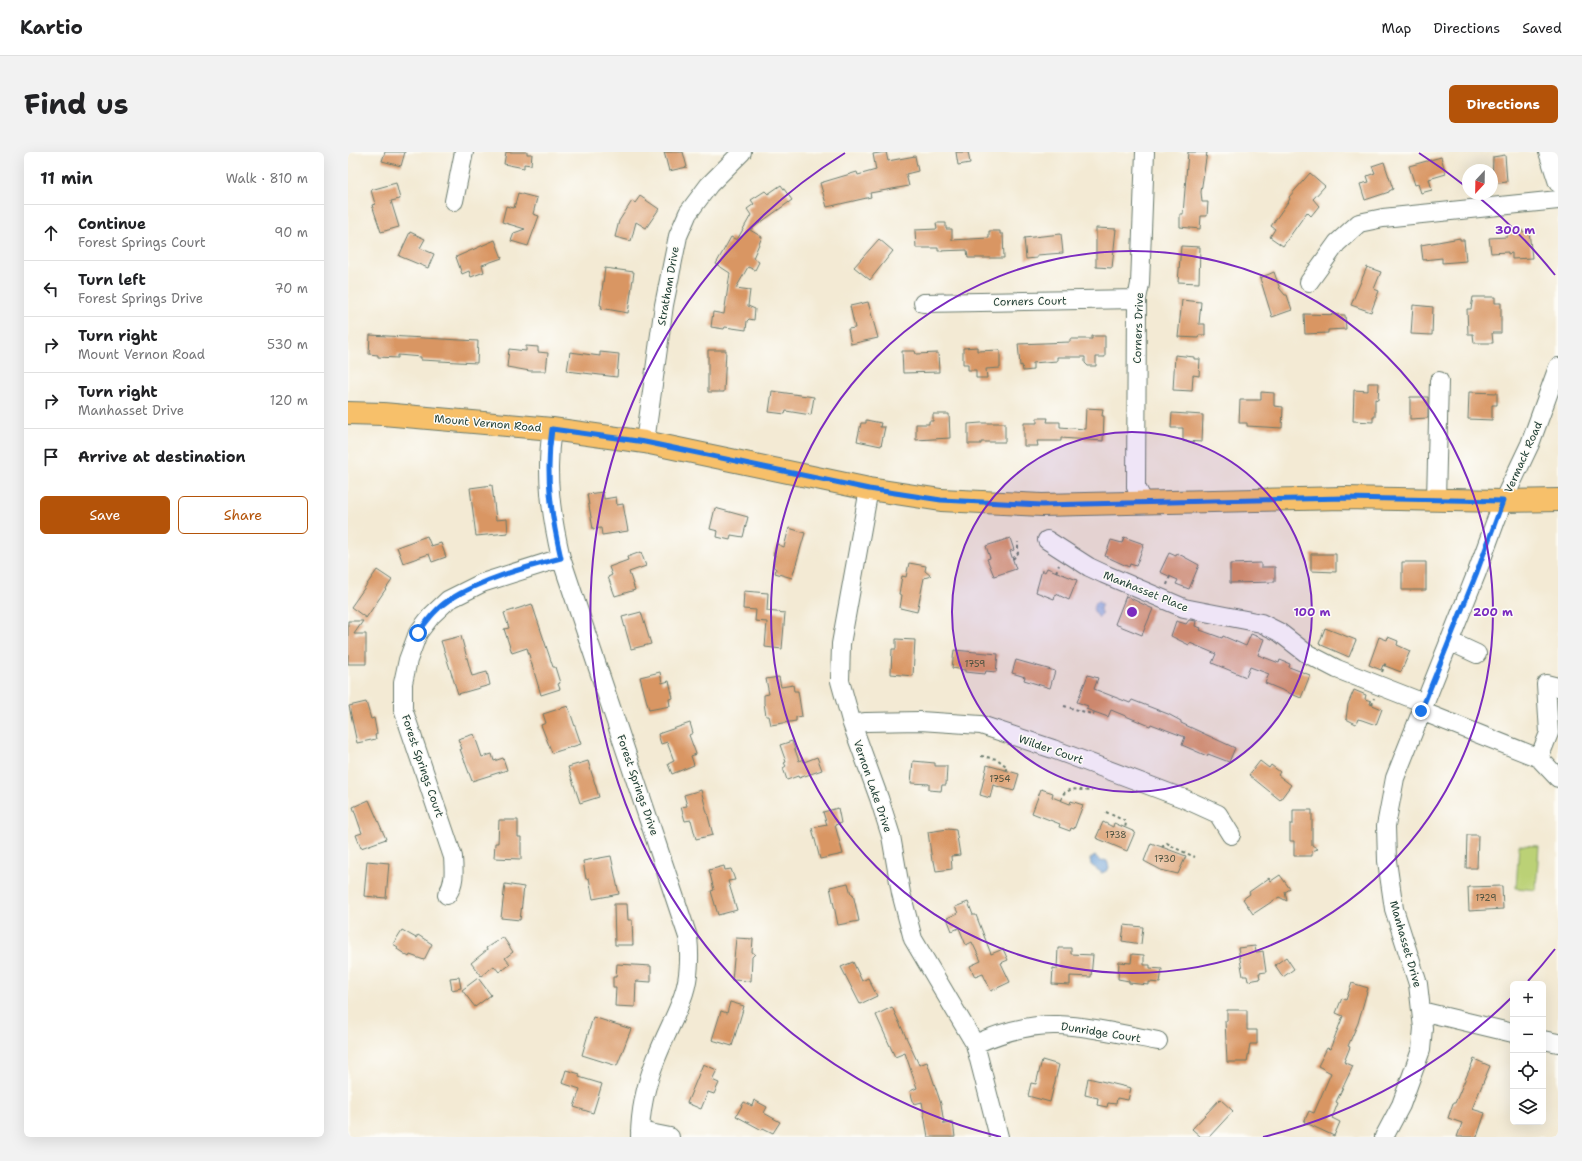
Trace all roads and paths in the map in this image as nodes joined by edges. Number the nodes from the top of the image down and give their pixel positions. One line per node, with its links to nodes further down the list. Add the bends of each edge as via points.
1 (464, 152): 7 (street)
2 (742, 152): 15 (street, Stratham Drive, via 709,186 688,213 678,236 664,305)
3 (1145, 152): 9 (street, Corners Drive, via 1140,284)
4 (1548, 152): 5 (street)
5 (1558, 183)
6 (1558, 200): 8 (street, via 1383,218 1359,223 1337,243)
7 (454, 201)
8 (1309, 282)
9 (1137, 300): 10 (street, Corners Court); 20 (street, Corners Drive, via 1136,487)
10 (923, 302)
11 (1558, 367): 19 (street, Vermack Road, via 1530,444)
12 (1439, 381): 17 (street)
13 (348, 413): 14 (main road, Mount Vernon Road)
14 (552, 429): 15 (main road, Mount Vernon Road); 23 (street, Forest Springs Drive, via 549,459 550,500 553,527)
15 (645, 442): 16 (main road, Mount Vernon Road)
16 (869, 489): 20 (main road, Mount Vernon Road, via 941,500 1042,505); 31 (street, Vernon Lake Drive, via 841,644 840,682)
17 (1436, 500): 19 (main road, Mount Vernon Road); 20 (main road, Mount Vernon Road, via 1344,498)
18 (1558, 500): 19 (main road, Mount Vernon Road)
19 (1503, 501): 25 (street, Manhasset Drive)
20 (1144, 502)
21 (1047, 540): 29 (street, Manhasset Place, via 1109,577 1184,608 1260,623 1279,632 1306,653 1337,669)
22 (1018, 542): 24 (path, via 1018,553)
23 (561, 558): 44 (street, Forest Springs Court, via 482,583 448,600 418,633 408,660 403,683 404,709 453,857 455,875 453,886); 51 (street, Forest Springs Drive, via 688,937 690,963 685,996 656,1058 647,1084)
24 (1012, 559)
25 (1449, 641): 26 (street); 29 (street, Manhasset Drive)
26 (1477, 654)
27 (1558, 686): 32 (street, via 1546,684 1549,733)
28 (1064, 706): 30 (path)
29 (1423, 707): 34 (street, Manhasset Place); 45 (street, Manhasset Drive, via 1395,778 1386,826 1387,861 1394,909 1418,984)
30 (1095, 713)
31 (852, 724): 41 (street, Wilder Court, via 920,721 981,725 1185,799 1218,814); 50 (street, Vernon Lake Drive, via 891,836 900,893 913,939)
32 (1552, 738): 34 (street)
33 (981, 756): 35 (path, via 1002,761)
34 (1539, 758): 36 (street)
35 (1006, 770)
36 (1558, 778)
37 (1092, 791): 38 (path, via 1072,789 1064,793)
38 (1061, 800)
39 (1106, 812): 40 (path, via 1125,821)
40 (1125, 828)
41 (1231, 835)
42 (1162, 847): 43 (path, via 1167,843)
43 (1195, 857)
44 (447, 895)
45 (1421, 1011): 46 (street); 54 (street, Manhasset Drive, via 1421,1050 1401,1105)
46 (1510, 1031)
47 (1158, 1041): 50 (street, Dunridge Court, via 1078,1026 1057,1025 1034,1027 988,1038)
48 (1546, 1041): 49 (street)
49 (1558, 1043)
50 (975, 1044): 53 (street, Vernon Lake Drive)
51 (640, 1134): 52 (street)
52 (670, 1137)
53 (999, 1137)
54 (1384, 1137)

